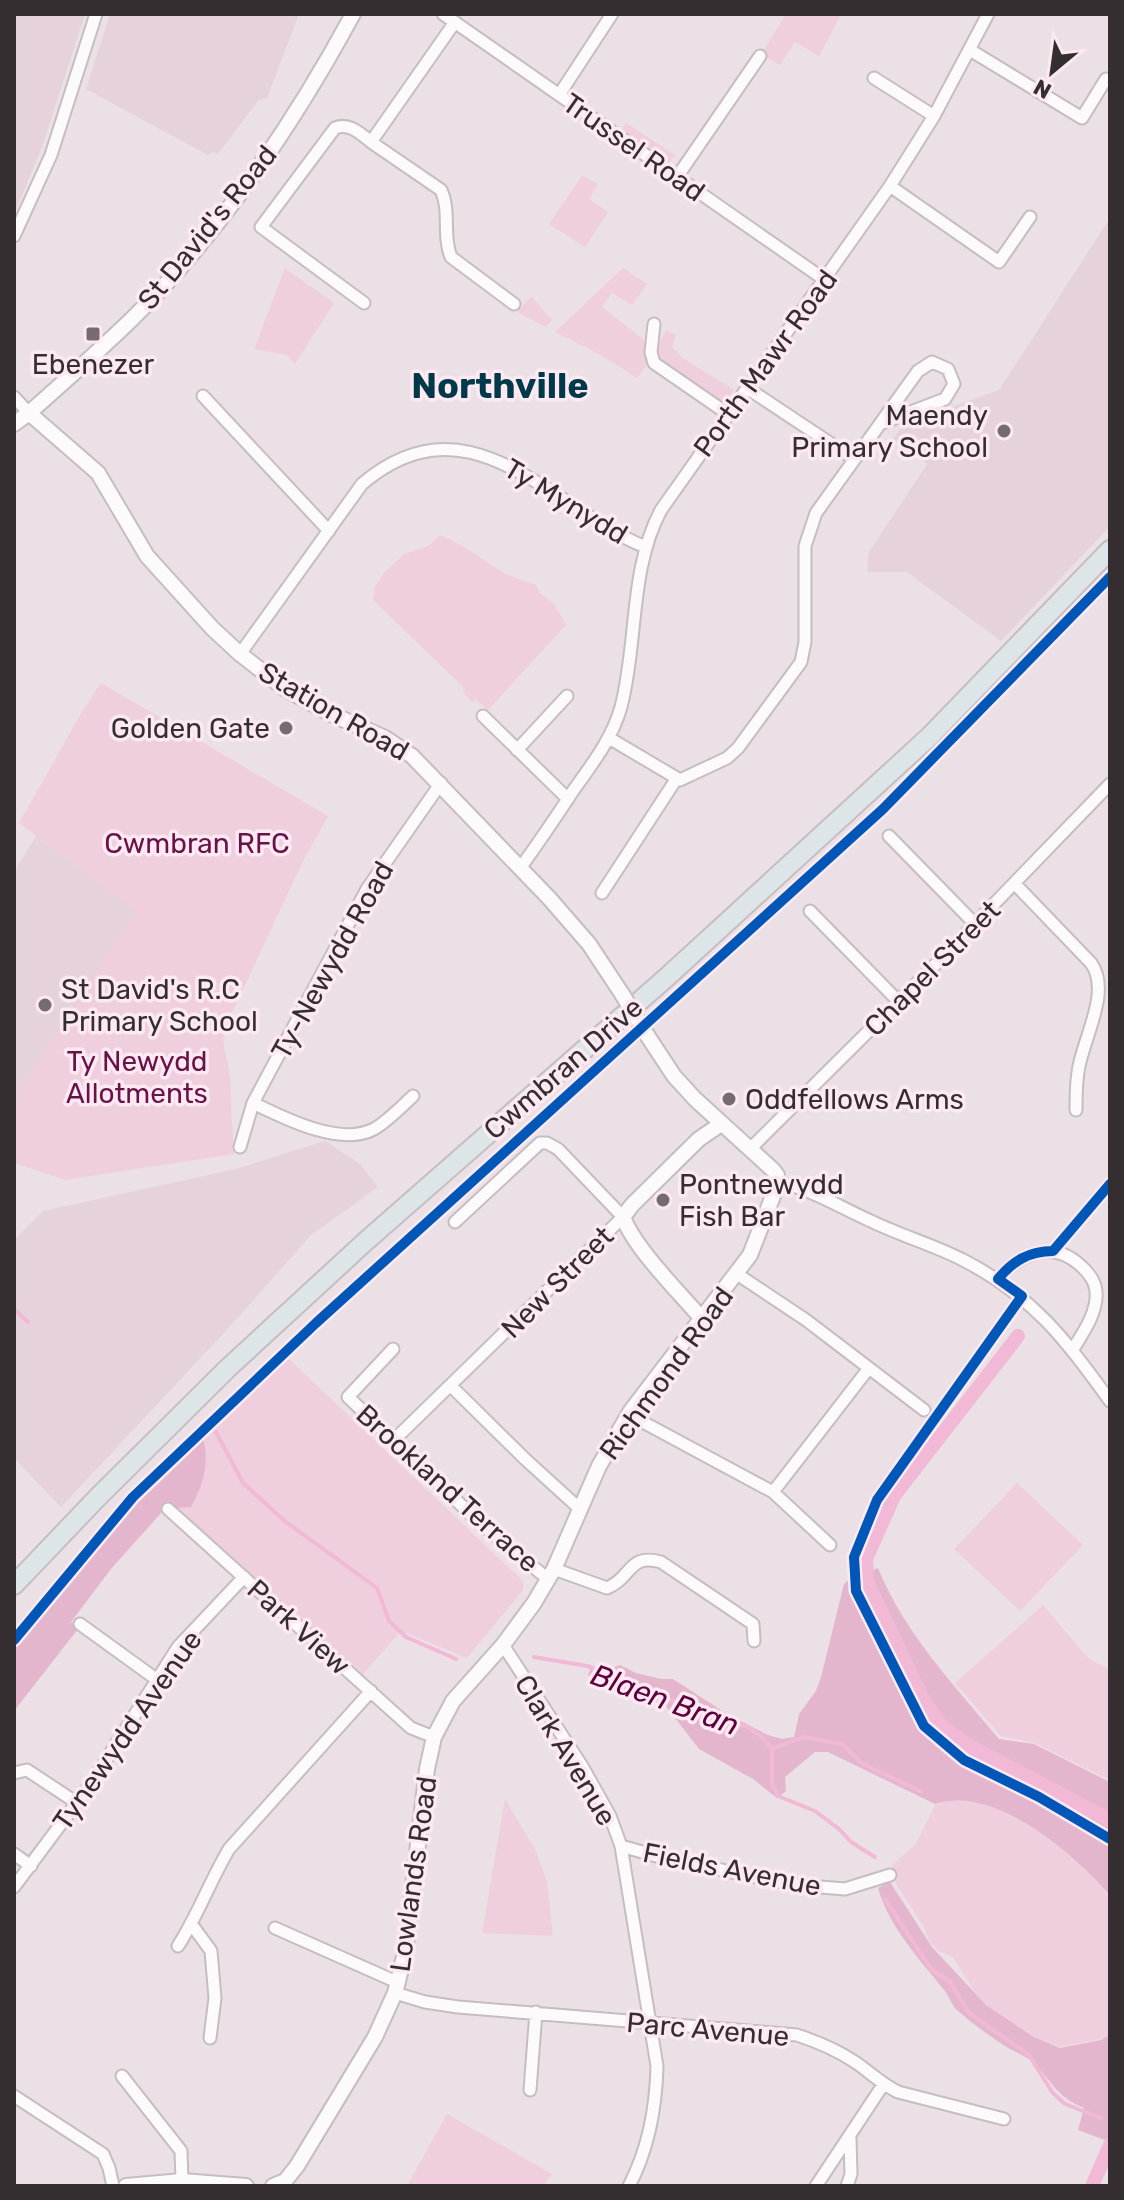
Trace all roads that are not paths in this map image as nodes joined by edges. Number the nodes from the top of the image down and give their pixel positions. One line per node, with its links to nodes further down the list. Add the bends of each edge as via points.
1 (96, 14): 17 (street, via 51,155)
2 (353, 14): 25 (street, St David's Road, via 285,128 211,229 134,317)
3 (443, 14): 6 (street, Trussel Road)
4 (612, 14): 11 (street)
5 (988, 14): 7 (street, Porth Mawr Road)
6 (455, 22): 11 (street, Trussel Road); 13 (street)
7 (970, 50): 10 (street, via 1082,118); 12 (street, Porth Mawr Road)
8 (760, 56): 14 (street)
9 (874, 78): 12 (street)
10 (1106, 79)
11 (559, 95): 14 (street, Trussel Road)
12 (934, 116): 15 (street, Porth Mawr Road)
13 (371, 142): 19 (street, via 346,126 335,128 261,227); 20 (street, via 441,190 451,257)
14 (677, 177): 18 (street, Trussel Road)
15 (890, 186): 16 (street, via 999,262); 18 (street, Porth Mawr Road)
16 (1030, 217)
17 (14, 236)
18 (825, 280): 22 (street, Porth Mawr Road)
19 (364, 303)
20 (514, 304)
21 (654, 324): 26 (street, via 654,363)
22 (747, 388): 26 (street, Porth Mawr Road); 29 (street)
23 (203, 396): 30 (street)
24 (14, 397): 25 (street, Station Road)
25 (29, 413): 28 (street, St David's Road); 33 (street, Station Road, via 98,473 147,556)
26 (728, 414): 31 (street, Porth Mawr Road, via 661,510)
27 (882, 423): 27 (street, via 921,367 932,362 948,369 954,384 945,399); 29 (street)
28 (14, 424)
29 (854, 459): 38 (street, via 809,530 801,662 738,748 689,777)
30 (329, 531): 31 (street, Ty Mynydd, via 362,484 386,465 418,452 452,450 502,462); 33 (street, Ty Mynydd)
31 (646, 547): 36 (street, Porth Mawr Road, via 621,705)
32 (1110, 550): 76 (main road, Cwmbran Drive, via 930,736 228,1368)
33 (240, 654): 39 (street, Station Road, via 300,698 400,746)
34 (567, 696): 37 (street)
35 (483, 716): 37 (street)
36 (609, 738): 38 (street); 41 (street, Porth Mawr Road)
37 (517, 750): 41 (street)
38 (677, 778): 45 (street)
39 (441, 783): 43 (street, Station Road); 51 (street, Ty-Newydd Road, via 367,889)
40 (1110, 784): 44 (street, Chapel Street)
41 (568, 799): 43 (street, Porth Mawr Road)
42 (889, 836): 47 (street)
43 (521, 867): 53 (street, Station Road, bridge, via 589,944 674,1076)
44 (1015, 884): 47 (street, Chapel Street); 48 (street, via 1091,963)
45 (602, 893)
46 (810, 911): 49 (street)
47 (975, 924): 49 (street, Chapel Street)
48 (1105, 987): 52 (street, via 1078,1071)
49 (899, 1002): 55 (street, Chapel Street)
50 (413, 1096): 51 (street, via 375,1128 354,1134 305,1126)
51 (253, 1103): 54 (street, Ty-Newydd Road)
52 (1076, 1110)
53 (721, 1124): 55 (street, Station Road); 57 (street, New Street, via 699,1139)
54 (240, 1147)
55 (751, 1148): 56 (street, Station Road)
56 (778, 1182): 59 (street, Richmond Road, via 750,1255); 60 (street, via 820,1196)
57 (623, 1217): 58 (street, via 547,1143 535,1146); 61 (street); 65 (street, New Street)
58 (455, 1222)
59 (737, 1274): 61 (street, Richmond Road); 64 (street)
60 (998, 1279): 63 (street, via 1043,1315); 63 (street, via 1014,1262 1053,1251 1085,1270 1102,1291)
61 (702, 1319): 68 (street, Richmond Road)
62 (393, 1349): 69 (street, Brookland Terrace, via 348,1397)
63 (1073, 1349): 66 (street)
64 (869, 1368): 67 (street); 70 (street)
65 (451, 1386): 69 (street, New Street); 72 (street)
66 (1110, 1401)
67 (924, 1410)
68 (630, 1412): 70 (street); 72 (street, Richmond Road)
69 (394, 1440): 74 (street, Brookland Terrace, via 481,1524)
70 (773, 1492): 73 (street)
71 (168, 1509): 75 (street, Park View)
72 (580, 1509): 74 (street, Richmond Road)
73 (830, 1545)
74 (551, 1574): 78 (street, Brookland Terrace, via 607,1588 638,1561 661,1562 753,1624); 79 (street, Richmond Road)
75 (244, 1577): 80 (street, Tynewydd Avenue, via 178,1647); 81 (street, Park View)
76 (14, 1585)
77 (80, 1624): 80 (street)
78 (754, 1641)
79 (503, 1645): 82 (street, Lowlands Road, via 453,1701); 85 (street, Clark Avenue, via 601,1798)
80 (156, 1679): 84 (street, Tynewydd Avenue)
81 (371, 1691): 82 (street, Park View, via 411,1728); 90 (street, via 229,1849)
82 (434, 1737): 93 (street, Lowlands Road)
83 (14, 1773): 84 (street, via 27,1770)
84 (77, 1803): 87 (street, Tynewydd Avenue)
85 (621, 1846): 88 (street, Fields Avenue, via 796,1885 845,1889); 95 (street, Clark Avenue)
86 (14, 1854): 87 (street)
87 (31, 1866): 89 (street, Tynewydd Avenue)
88 (890, 1875)
89 (14, 1887)
90 (192, 1925): 92 (street); 96 (street, via 211,1951 215,1998)
91 (275, 1928): 93 (street, Parc Avenue)
92 (178, 1946)
93 (397, 1988): 94 (street, Parc Avenue, via 425,2002); 107 (street, Lowlands Road, via 375,2037 297,2166)
94 (536, 2012): 95 (street, Parc Avenue); 99 (street)
95 (651, 2023): 98 (street, Parc Avenue, via 797,2035 824,2044); 108 (street, Clark Avenue, via 656,2101)
96 (210, 2038)
97 (122, 2076): 103 (street, via 181,2151)
98 (883, 2085): 101 (street, Parc Avenue); 102 (street)
99 (530, 2090)
100 (14, 2096): 104 (street, via 103,2154)
101 (1004, 2119)
102 (850, 2137): 109 (street); 110 (street)
103 (182, 2181): 105 (street); 106 (street)
104 (113, 2186)
105 (126, 2186)
106 (246, 2186)
107 (273, 2186)
108 (629, 2186)
109 (816, 2186)
110 (847, 2186)

